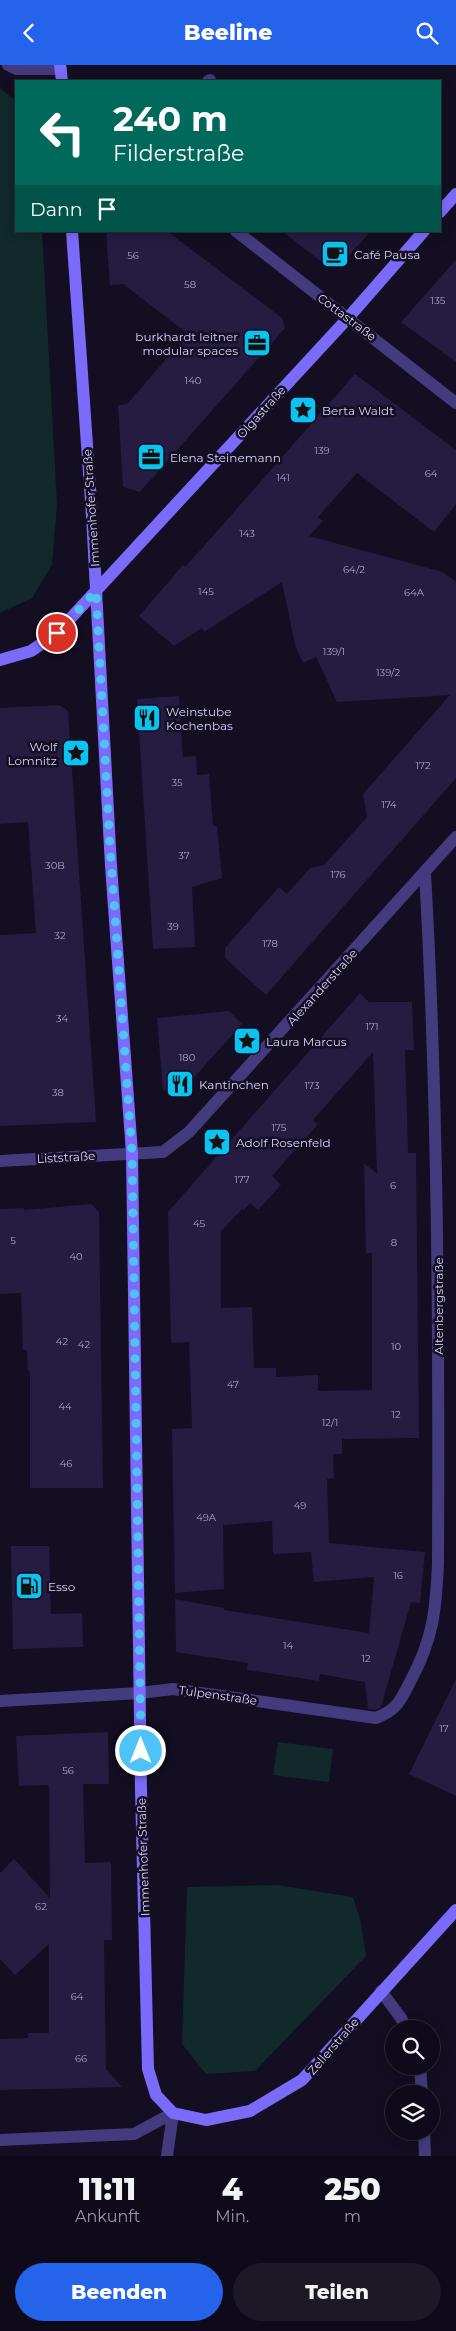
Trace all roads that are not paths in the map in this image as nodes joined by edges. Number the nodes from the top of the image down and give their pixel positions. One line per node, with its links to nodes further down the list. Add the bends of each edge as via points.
1 (8, 65): 2 (street, via 16,69)
2 (61, 72)
3 (456, 194): 4 (main road)
4 (441, 211)
5 (72, 232): 10 (main road, Immenhofer Straße)
6 (237, 232): 8 (street, Cottastraße)
7 (423, 232): 8 (main road, Olgastraße)
8 (348, 318): 9 (street, Cottastraße); 10 (main road, Olgastraße)
9 (456, 403)
10 (96, 591): 11 (main road, Olgastraße, via 57,633 31,651); 14 (main road, Immenhofer Straße)
11 (0, 660)
12 (456, 837): 13 (street, Alexanderstraße)
13 (426, 873): 14 (street, Alexanderstraße, via 189,1132 163,1152); 18 (street, Altenbergstraße, via 438,1264 436,1603 430,1639 421,1661 399,1703 390,1713)
14 (132, 1153): 15 (street, Liststraße); 16 (main road, Immenhofer Straße)
15 (0, 1161)
16 (140, 1693): 17 (street, Tulpenstraße); 18 (street, Tulpenstraße, via 173,1689); 22 (main road, Immenhofer Straße, via 148,2069 156,2095)
17 (0, 1701)
18 (376, 1718)
19 (456, 1910): 20 (main road, Zellerstraße)
20 (381, 1991): 21 (street); 22 (main road, Zellerstraße, via 295,2085 250,2111 206,2120)
21 (402, 2020)
22 (173, 2113): 23 (street, via 134,2134); 25 (street)
23 (0, 2140)
24 (425, 2140): 26 (street)
25 (167, 2156)
26 (426, 2156)

